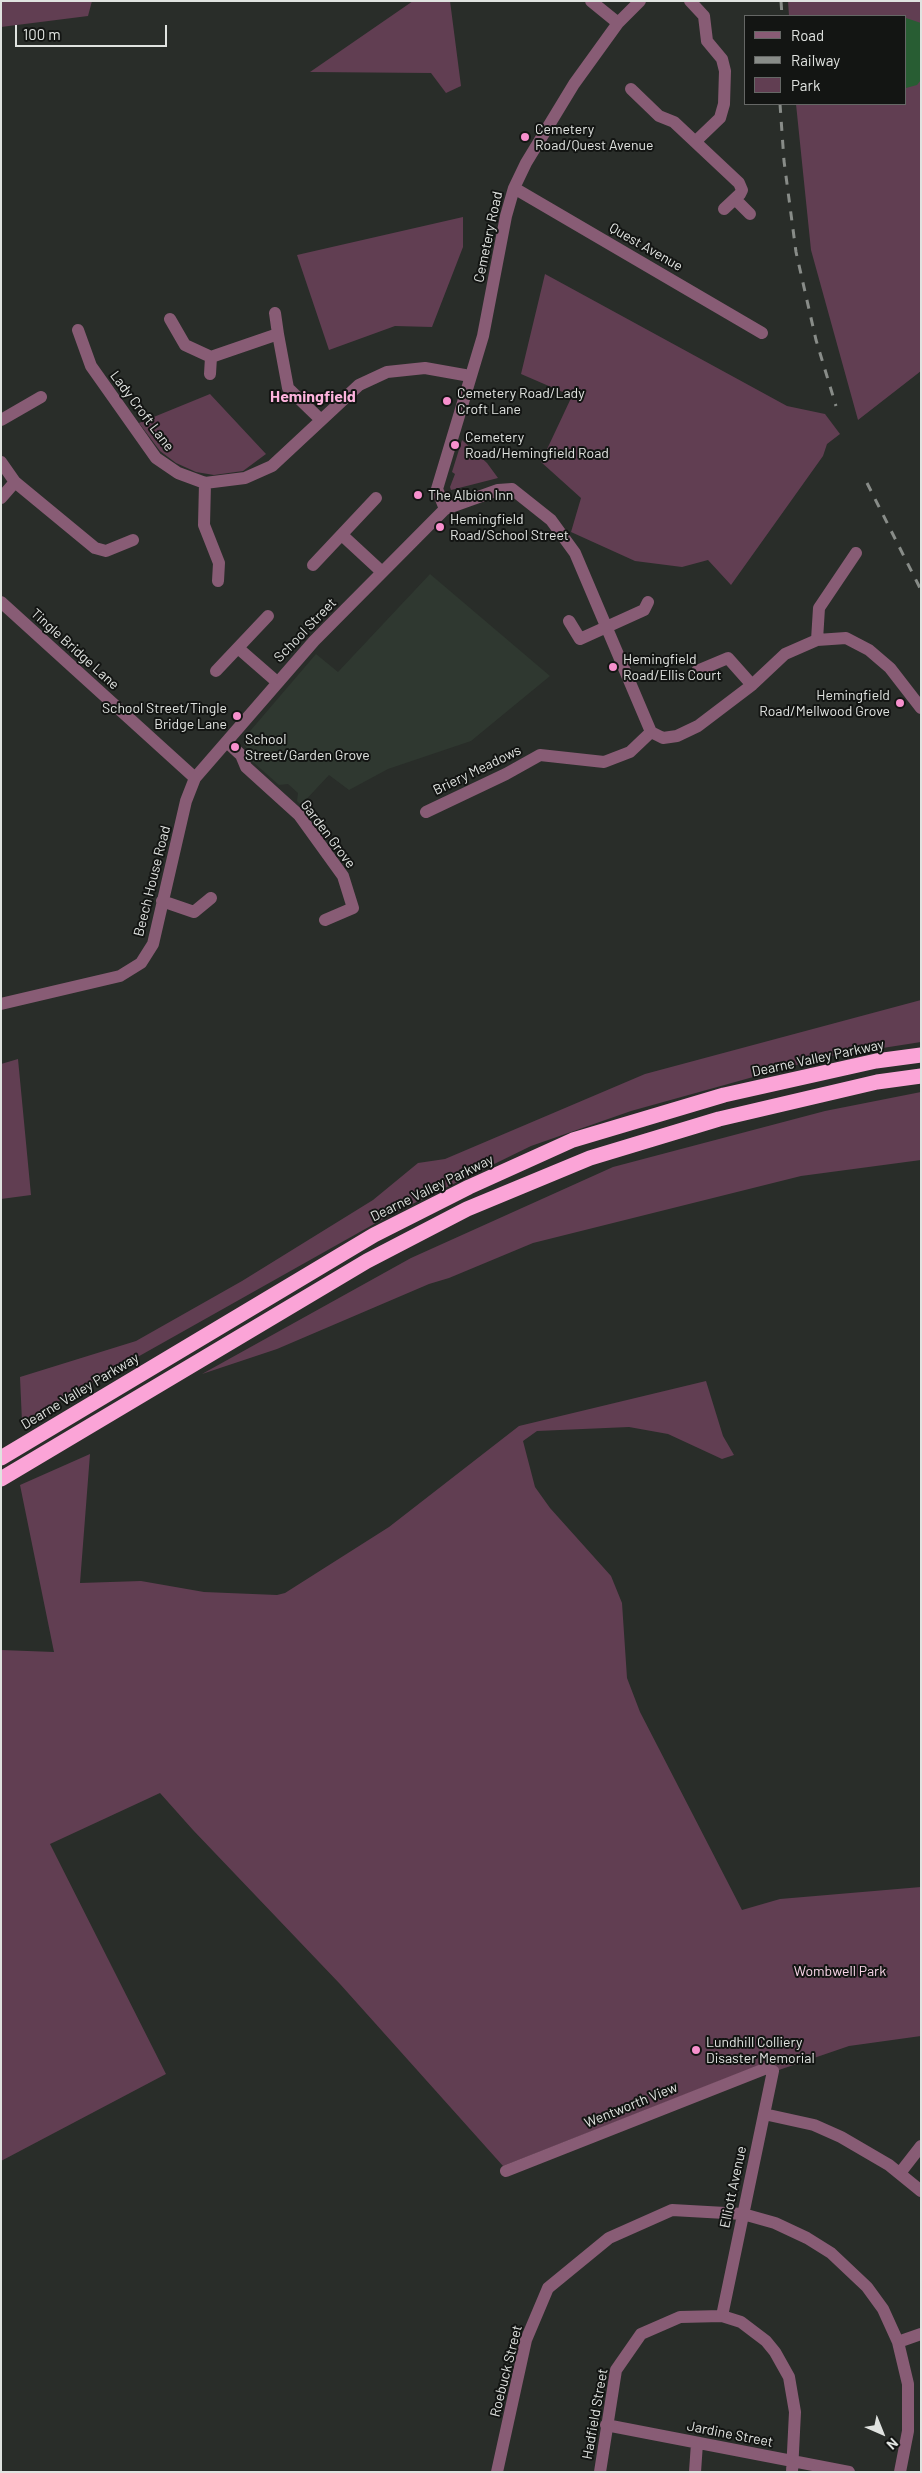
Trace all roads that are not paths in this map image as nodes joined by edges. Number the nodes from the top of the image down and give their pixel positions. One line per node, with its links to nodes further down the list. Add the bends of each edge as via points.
1 (591, 1): 4 (street)
2 (640, 1): 4 (street, Cemetery Road)
3 (690, 1): 6 (street, via 704,16 707,41 722,59 724,71 724,104 720,118)
4 (618, 23): 7 (street, Cemetery Road, via 574,84)
5 (631, 89): 6 (street, via 655,114 671,119)
6 (696, 141): 8 (street, via 739,183 742,190)
7 (514, 188): 14 (street, Quest Avenue); 18 (street, Cemetery Road, via 483,336)
8 (735, 199): 9 (street); 10 (street)
9 (724, 209)
10 (750, 214)
11 (275, 313): 15 (street)
12 (170, 319): 16 (street, via 181,342 195,352)
13 (78, 330): 24 (street, Lady Croft Lane, via 90,366 156,458 178,473)
14 (762, 333)
15 (278, 334): 16 (street); 21 (street, via 288,388)
16 (211, 357): 17 (street)
17 (210, 374)
18 (470, 376): 21 (street, Lady Croft Lane, via 425,368 387,372 360,385); 27 (street, Cemetery Road, via 437,489)
19 (41, 397): 20 (street)
20 (1, 420)
21 (321, 420): 24 (street, Lady Croft Lane, via 272,466 245,478)
22 (1, 462): 23 (street)
23 (16, 482): 25 (street); 29 (street, via 94,548 106,551)
24 (205, 483): 33 (street, via 204,526 219,563)
25 (1, 498)
26 (376, 498): 28 (street)
27 (445, 510): 32 (street, School Street); 38 (street, via 498,490 512,489 551,520 575,553)
28 (342, 535): 31 (street); 32 (street)
29 (133, 540)
30 (856, 553): 39 (street, via 819,608)
31 (313, 565)
32 (382, 572): 43 (street, School Street)
33 (218, 581)
34 (1, 602): 48 (street, Tingle Bridge Lane)
35 (648, 602): 38 (street, via 644,610)
36 (268, 616): 40 (street)
37 (569, 621): 38 (street, via 580,639)
38 (605, 627): 46 (street)
39 (817, 640): 44 (street, via 785,654); 45 (street, via 846,638 869,650 890,668)
40 (238, 648): 41 (street); 43 (street)
41 (216, 671)
42 (696, 671): 44 (street, via 728,658)
43 (276, 682): 47 (street, School Street)
44 (752, 685): 46 (street, via 698,726 677,736 663,738)
45 (921, 708)
46 (651, 732): 49 (street, Briery Meadows, via 630,752 604,762 540,755)
47 (227, 742): 48 (street, School Street); 52 (street, Garden Grove, via 241,755 246,767 299,815 343,876 353,908)
48 (195, 778): 51 (street, Beech House Road)
49 (426, 812)
50 (211, 898): 51 (street, via 194,912)
51 (162, 901): 53 (street, Beech House Road, via 153,944 141,962 120,976)
52 (325, 920)
53 (1, 1004)
54 (921, 1055): 56 (highway, Dearne Valley Parkway, via 876,1061 724,1095 573,1140 374,1235)
55 (921, 1076): 57 (highway, via 877,1082 719,1119 590,1158 467,1209 367,1260)
56 (1, 1458)
57 (1, 1479)
58 (767, 2068): 59 (street, Elliott Avenue, via 772,2070); 61 (street, Wentworth View)
59 (764, 2114): 62 (street, via 814,2125 858,2146); 64 (street, Elliott Avenue)
60 (921, 2146): 62 (street)
61 (506, 2171)
62 (900, 2173): 63 (street)
63 (921, 2191)
64 (743, 2214): 65 (street, Elliott Avenue); 67 (street, Roebuck Street, via 776,2223 831,2252 876,2298); 71 (street, Roebuck Street, via 672,2210 609,2238 548,2288 526,2340)
65 (722, 2316): 68 (street, Hadfield Street, via 680,2317 641,2334 616,2370); 70 (street, via 733,2318 766,2341 783,2364 795,2398)
66 (921, 2334): 67 (street)
67 (898, 2342): 75 (street, Roebuck Street, via 909,2396 908,2431)
68 (606, 2425): 69 (street, Jardine Street); 72 (street, Hadfield Street)
69 (697, 2443): 70 (street, Jardine Street); 73 (street)
70 (792, 2466): 74 (street, Jardine Street)
71 (497, 2472)
72 (600, 2472)
73 (695, 2472)
74 (849, 2472)
75 (900, 2472)

